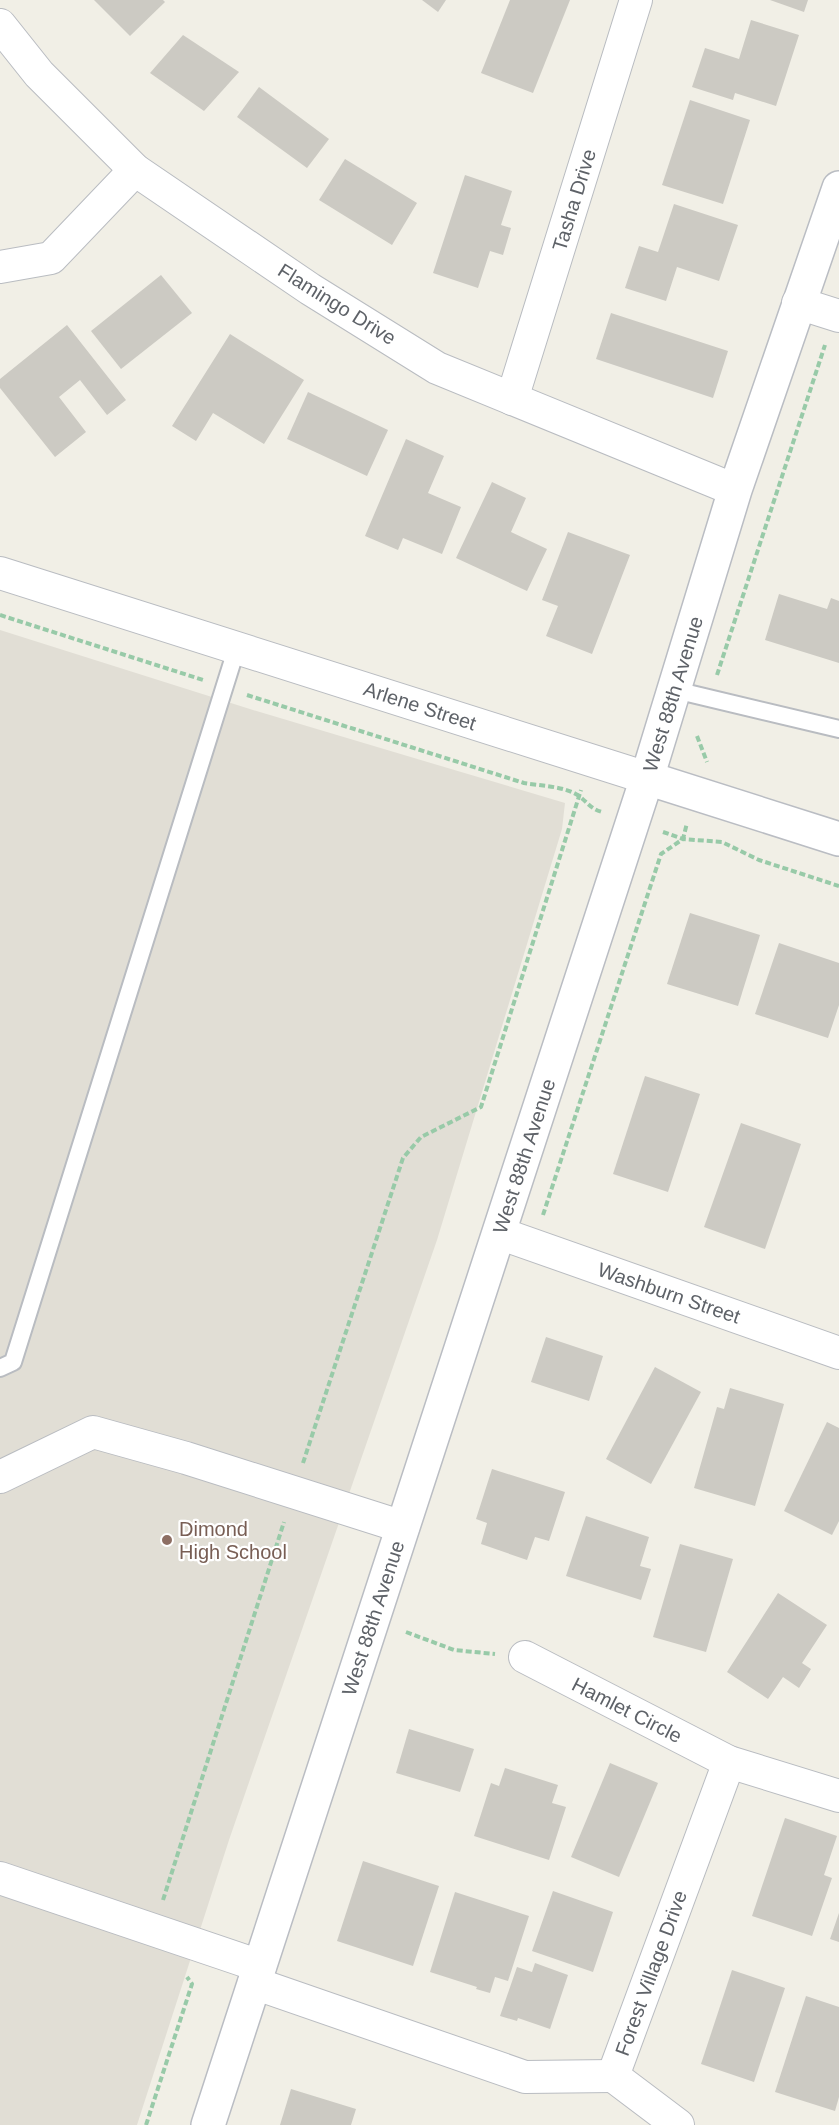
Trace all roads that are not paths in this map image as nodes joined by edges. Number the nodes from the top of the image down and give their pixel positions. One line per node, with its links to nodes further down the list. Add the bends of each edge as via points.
1 (636, 0): 8 (street, Tasha Drive)
2 (0, 26): 3 (street, Flamingo Drive, via 39,74)
3 (135, 170): 5 (street, via 51,258); 8 (street, Flamingo Drive, via 310,289 437,368)
4 (839, 188): 6 (street, West 88th Avenue)
5 (0, 267)
6 (798, 303): 7 (street); 9 (street, West 88th Avenue)
7 (837, 316)
8 (512, 399): 9 (street, Flamingo Drive)
9 (735, 490): 12 (street, West 88th Avenue)
10 (0, 573): 11 (street, Arlene Street)
11 (237, 647): 14 (street, Arlene Street); 18 (lane, via 13,1362)
12 (675, 690): 13 (lane); 14 (street, West 88th Avenue)
13 (839, 729)
14 (647, 778): 15 (street, Arlene Street); 16 (street, West 88th Avenue)
15 (839, 839)
16 (499, 1233): 17 (street, Washburn Street); 20 (street, West 88th Avenue)
17 (839, 1353)
18 (0, 1368)
19 (0, 1477): 20 (street, via 93,1432)
20 (403, 1527): 25 (street, West 88th Avenue)
21 (525, 1657): 22 (street, Hamlet Circle)
22 (729, 1762): 23 (street); 26 (street, Forest Village Drive)
23 (839, 1796)
24 (0, 1878): 25 (street, Forest Village Drive, via 154,1932)
25 (257, 1974): 26 (street, Forest Village Drive, via 525,2077); 27 (street, West 88th Avenue)
26 (613, 2076): 28 (street)
27 (208, 2125)
28 (678, 2125)

